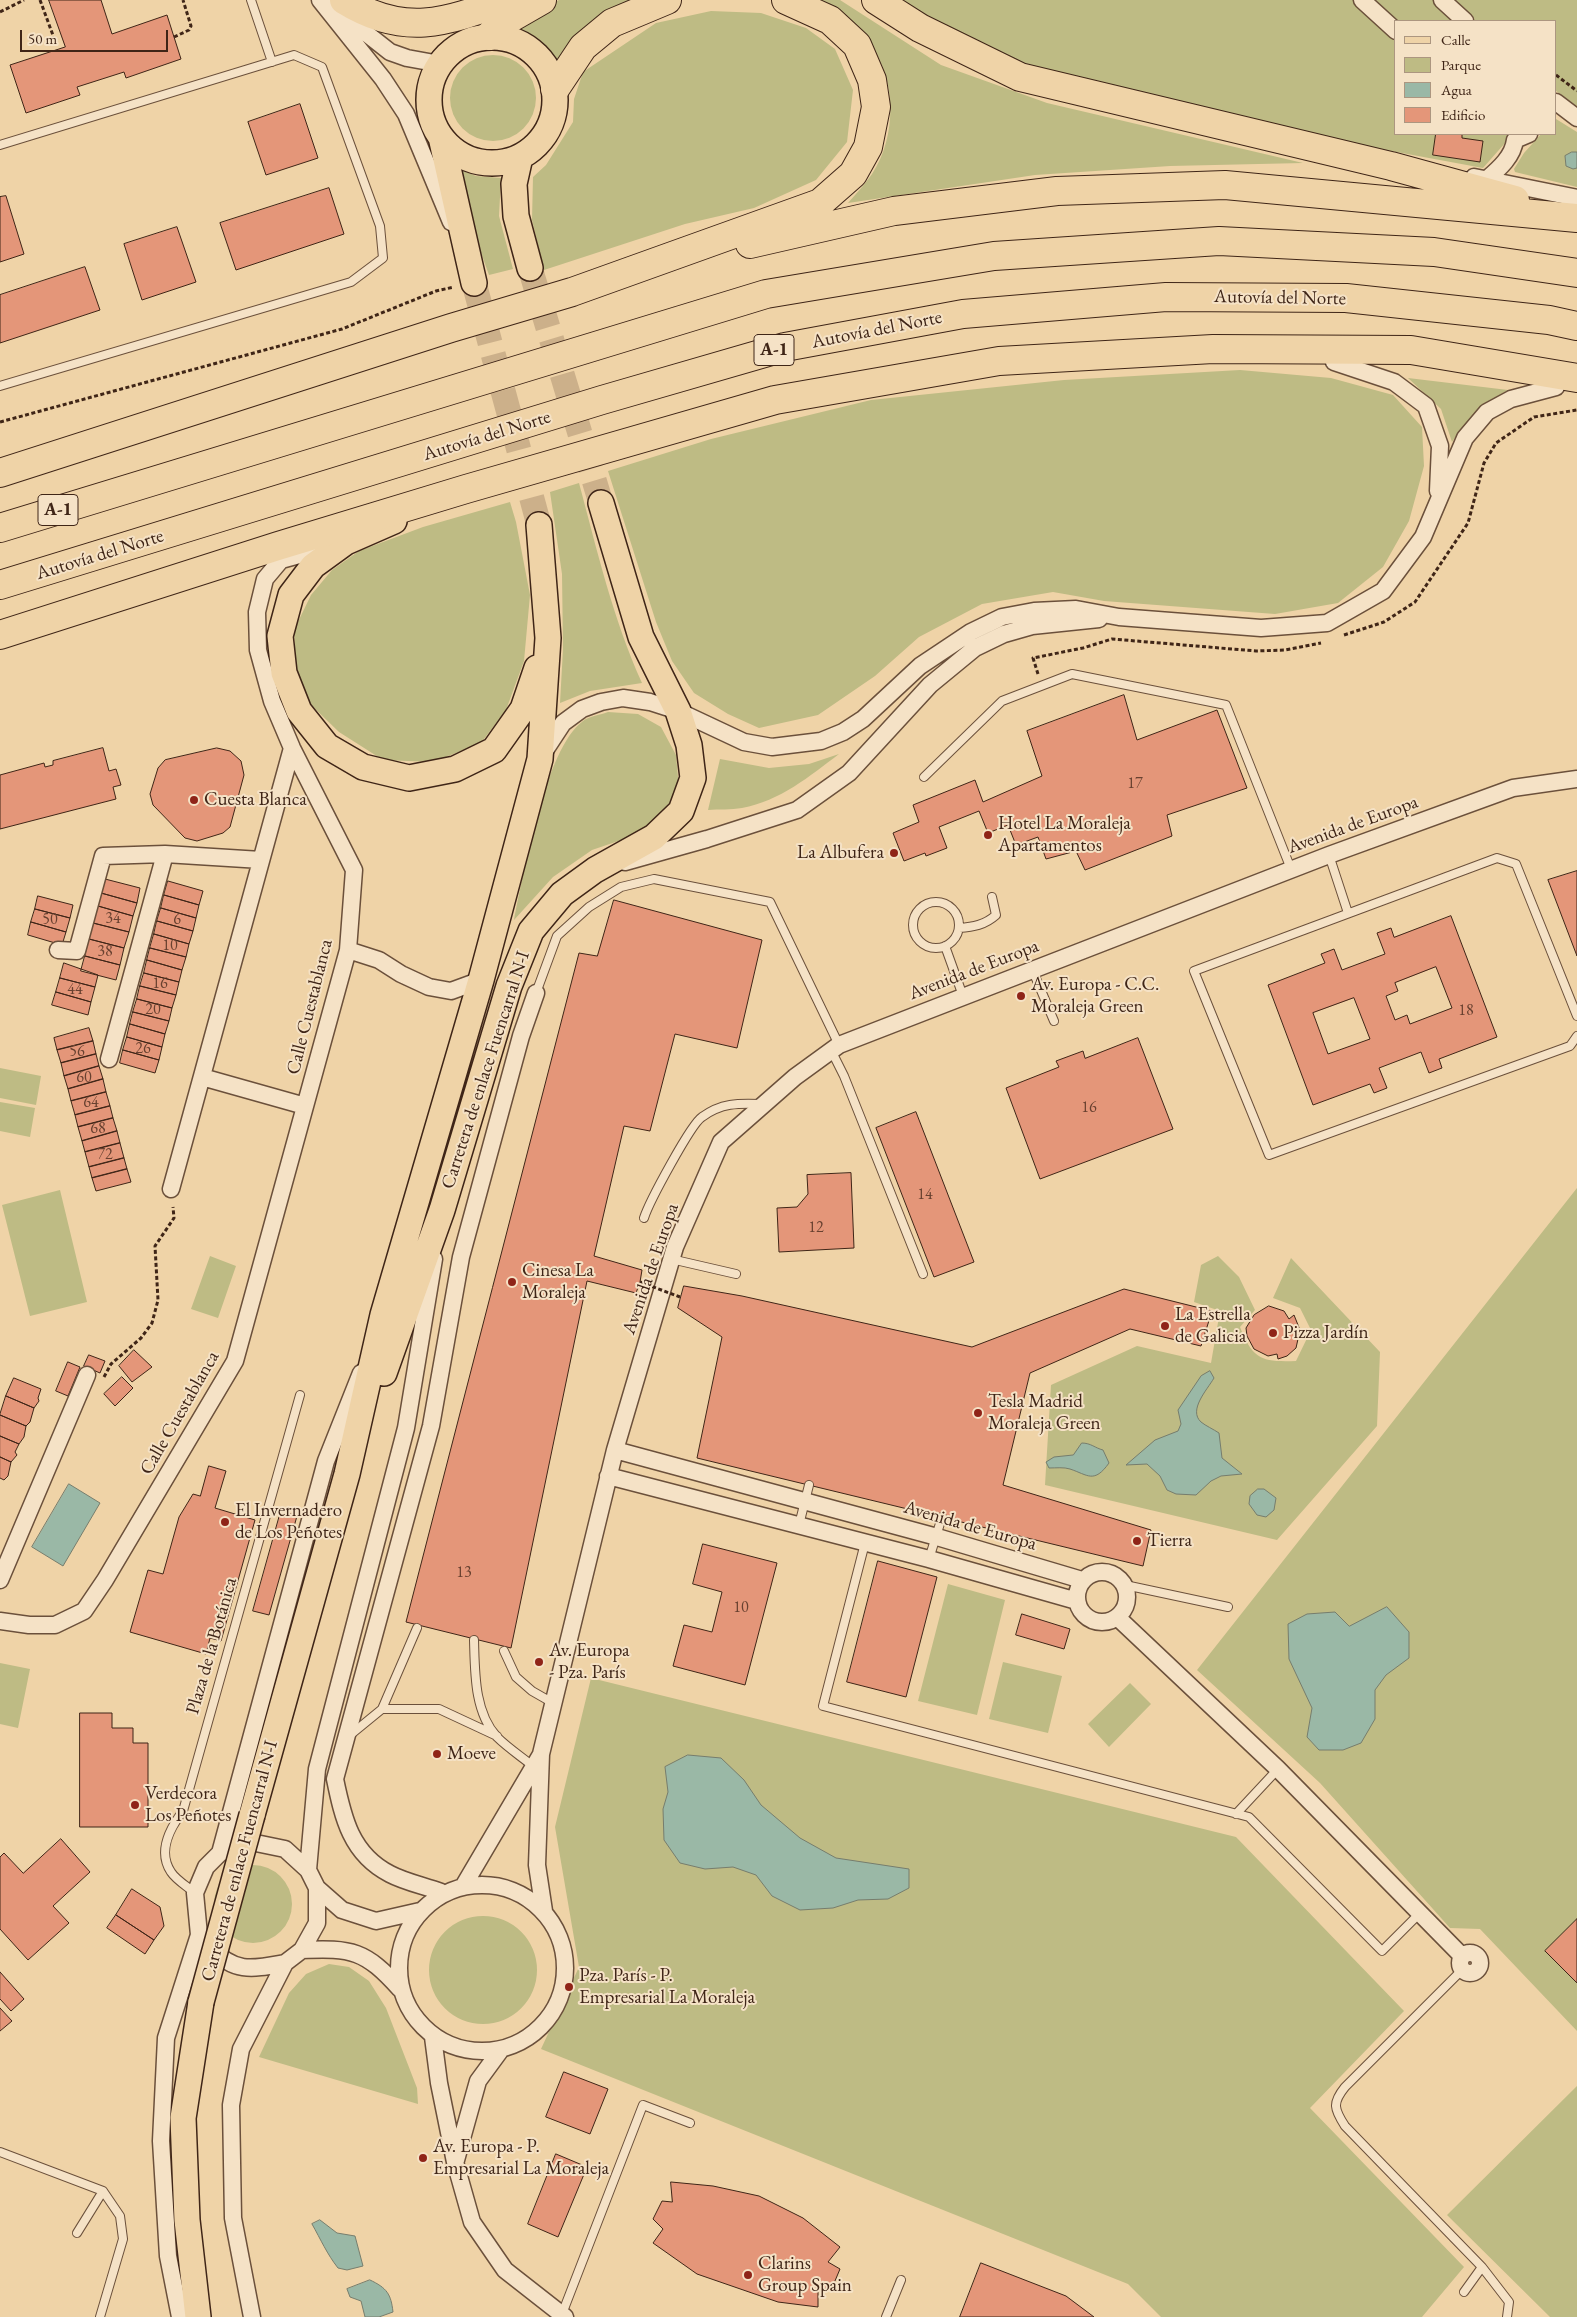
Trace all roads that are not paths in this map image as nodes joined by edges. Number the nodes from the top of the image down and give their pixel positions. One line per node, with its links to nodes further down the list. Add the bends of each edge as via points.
1 (251, 0): 13 (lane)
2 (506, 0): 9 (highway, via 431,23 377,18)
3 (542, 0): 12 (highway, via 509,19)
4 (667, 0): 15 (highway, via 612,22 584,48)
5 (786, 0): 27 (highway, via 830,20 858,45 872,80 876,108 870,139 853,174 820,203)
6 (876, 0): 22 (highway, via 920,28 1020,77)
7 (1362, 0): 11 (street)
8 (1442, 0): 10 (street)
9 (330, 1): 14 (street, via 364,34 390,52); 29 (street, via 406,114)
10 (1464, 20)
11 (1394, 29)
12 (489, 36): 14 (main road, via 470,40 454,49); 15 (main road, via 519,42 537,56 543,61)
13 (272, 62): 20 (lane); 34 (lane, via 294,55 322,67 380,226 382,258 351,282)
14 (440, 64): 19 (main road, via 430,87 430,113)
15 (555, 89): 21 (main road, via 554,116 541,140)
16 (1557, 103): 17 (street)
17 (1577, 118)
18 (1517, 136): 23 (street, via 1508,158)
19 (441, 137): 21 (main road, via 457,152 477,161 499,163); 29 (main road)
20 (0, 146)
21 (520, 157): 26 (main road, via 514,184 516,216)
22 (1392, 166): 23 (street); 25 (highway)
23 (1487, 179): 24 (street)
24 (1577, 198)
25 (1577, 217): 27 (highway, via 1225,185 1057,191 894,211)
26 (530, 268)
27 (627, 272): 35 (highway)
28 (1577, 273): 40 (highway, A-1, via 1434,252 1219,241 994,256 766,294)
29 (474, 283)
30 (1577, 326): 42 (highway, Autovía del Norte / A-1, via 1549,320 1346,298 1166,297 963,314 785,347)
31 (1213, 349): 32 (highway); 33 (highway, via 1410,350); 36 (highway, via 999,361 775,400)
32 (1334, 362): 33 (highway); 37 (street, via 1394,382 1426,406 1440,446)
33 (1570, 384): 37 (street, via 1511,399 1488,412 1465,438)
34 (0, 386)
35 (0, 473)
36 (466, 488): 41 (main road, Carretera de enlace Fuencarral N-I); 44 (highway)
37 (1438, 500): 43 (street, via 1423,537 1383,591 1327,623 1261,628)
38 (601, 503): 46 (main road, Carretera de enlace Fuencarral N-I, via 641,637)
39 (538, 525): 45 (main road, Carretera de enlace Fuencarral N-I)
40 (0, 528)
41 (346, 542): 45 (main road, Carretera de enlace Fuencarral N-I, via 314,566 291,595 280,636 284,673 299,711 327,746 363,767 409,778 454,769 494,750 523,709); 47 (street, Calle Cuestablanca, via 282,560 265,579 257,612 258,650 272,701)
42 (0, 585)
43 (1119, 617): 46 (street, via 1076,609 1034,611 1002,617 971,632 920,666 863,719 843,732 798,746 772,747 744,742); 55 (street, via 1032,626 1004,634 975,648 930,685 850,773 796,810)
44 (0, 635)
45 (548, 638): 48 (main road, Carretera de enlace Fuencarral N-I)
46 (678, 711): 48 (street, via 623,698 602,702 563,723); 55 (main road, Carretera de enlace Fuencarral N-I, via 689,746 693,778 681,811 654,837)
47 (292, 748): 53 (street); 61 (street, Calle Cuestablanca, via 354,870)
48 (540, 759): 63 (main road, Carretera de enlace Fuencarral N-I)
49 (924, 777): 54 (lane, via 1002,701 1072,674 1226,705)
50 (1577, 779): 52 (street, Avenida de Europa, via 1513,788)
51 (165, 854): 53 (street); 60 (street, via 103,856 77,951); 70 (street)
52 (1329, 855): 54 (street, Avenida de Europa); 57 (lane)
53 (261, 860): 71 (street)
54 (1291, 869): 62 (street, Avenida de Europa)
55 (595, 870): 75 (main road, Carretera de enlace Fuencarral N-I, via 562,894 531,931 509,986)
56 (992, 897): 58 (lane, via 996,915 974,927)
57 (1348, 913): 66 (lane, via 1497,858 1516,864); 68 (lane, via 1194,971 1269,1155 1570,1046)
58 (959, 928): 59 (lane, via 956,936); 59 (lane, via 956,913 945,903 930,902 917,910 913,924 917,938 930,947)
59 (945, 946): 65 (lane)
60 (58, 950)
61 (348, 950): 63 (street, via 379,960 429,986 451,990); 73 (street, Calle Cuestablanca)
62 (1032, 969): 65 (street, Avenida de Europa); 67 (lane)
63 (481, 980): 80 (main road, Carretera de enlace Fuencarral N-I)
64 (536, 993): 69 (lane, via 557,936 589,907 621,887 654,879 770,902); 105 (street, via 521,1036 461,1257 431,1426)
65 (963, 996): 69 (street, Avenida de Europa)
66 (1577, 1016)
67 (1054, 1022)
68 (1577, 1036)
69 (835, 1047): 72 (street, Avenida de Europa); 79 (lane)
70 (109, 1059)
71 (202, 1077): 73 (street, Calle Cuestablanca); 74 (street)
72 (763, 1104): 76 (lane, via 732,1102 700,1117 650,1200); 77 (street, Avenida de Europa, via 721,1142)
73 (306, 1106): 98 (street, Calle Cuestablanca, via 235,1360 105,1580 84,1611 55,1625)
74 (171, 1189)
75 (442, 1210): 84 (main road, Carretera de enlace Fuencarral N-I); 110 (street, via 406,1428 317,1769)
76 (644, 1218)
77 (671, 1259): 78 (lane); 83 (street, Avenida de Europa)
78 (736, 1274)
79 (923, 1274)
80 (383, 1314): 84 (main road, Carretera de enlace Fuencarral N-I); 109 (street, via 326,1461)
81 (88, 1375): 92 (street)
82 (300, 1395): 114 (lane, Plaza de la Botánica, via 183,1811 169,1830 165,1854 171,1872)
83 (615, 1450): 85 (street, Avenida de Europa); 86 (street, Avenida de Europa)
84 (347, 1474): 130 (main road, Carretera de enlace Fuencarral N-I, bridge, via 202,2002 183,2118)
85 (608, 1476): 88 (street); 102 (street, Avenida de Europa)
86 (807, 1493): 88 (lane); 89 (street, Avenida de Europa)
87 (942, 1517): 89 (lane)
88 (799, 1525): 90 (street)
89 (937, 1537): 91 (lane); 93 (street, Avenida de Europa)
90 (865, 1542): 91 (street); 108 (lane, via 823,1706)
91 (929, 1559): 95 (street)
92 (0, 1580)
93 (1082, 1580): 94 (street, via 1096,1571 1113,1573); 95 (street)
94 (1125, 1585): 96 (lane); 97 (street, via 1127,1602)
95 (1077, 1601): 97 (street, via 1082,1613 1093,1620 1106,1622)
96 (1228, 1607)
97 (1117, 1617): 107 (street)
98 (0, 1621)
99 (417, 1628): 103 (lane)
100 (474, 1640): 104 (lane, via 476,1685 484,1715)
101 (504, 1651): 102 (lane, via 516,1677)
102 (553, 1703): 106 (street, Avenida de Europa)
103 (382, 1709): 104 (lane, via 439,1709); 105 (lane)
104 (497, 1736): 106 (lane)
105 (347, 1738): 113 (street, via 336,1779 340,1806 351,1838 372,1861 390,1874)
106 (538, 1760): 111 (street, Avenida de Europa); 116 (street, Avenida de Europa, via 537,1865)
107 (1278, 1769): 108 (lane); 117 (street)
108 (1236, 1814): 117 (lane, via 1249,1817 1382,1951)
109 (220, 1854): 110 (street, via 251,1842 285,1849); 114 (street, via 206,1867)
110 (308, 1870): 112 (street)
111 (464, 1885): 113 (street); 116 (street, via 508,1888)
112 (317, 1888): 115 (street, via 342,1910 376,1921); 119 (street, via 317,1923)
113 (441, 1892): 115 (street)
114 (195, 1893): 118 (street)
115 (420, 1911): 122 (street, via 400,1945)
116 (544, 1911): 124 (street, via 560,1935 562,1986 556,2010 539,2032)
117 (1419, 1914): 121 (street)
118 (199, 1934): 120 (street, via 221,1959 251,1969); 136 (street, via 166,2038 161,2141 168,2256)
119 (302, 1950): 120 (street); 122 (street, via 336,1949 362,1954)
120 (285, 1962): 139 (street, via 241,2049 231,2105 233,2218)
121 (1462, 1963): 131 (lane, via 1345,2086 1336,2097 1336,2112 1345,2126)
122 (400, 1989): 123 (street, via 412,2016)
123 (433, 2037): 124 (street, via 472,2052); 127 (street)
124 (500, 2051): 127 (street, via 478,2081)
125 (690, 2123): 134 (lane, via 644,2104)
126 (0, 2152): 128 (lane)
127 (455, 2162): 134 (street, via 472,2222 504,2270)
128 (103, 2191): 129 (lane); 135 (lane, via 120,2216 123,2239)
129 (76, 2233)
130 (191, 2256): 137 (main road, Carretera de enlace Fuencarral N-I); 138 (main road, Carretera de enlace Fuencarral N-I)
131 (1482, 2267): 133 (lane); 141 (lane, via 1509,2302)
132 (901, 2280): 140 (lane)
133 (1464, 2292)
134 (563, 2316)
135 (100, 2317)
136 (180, 2317)
137 (198, 2317)
138 (210, 2317)
139 (252, 2317)
140 (886, 2317)
141 (1507, 2317)

